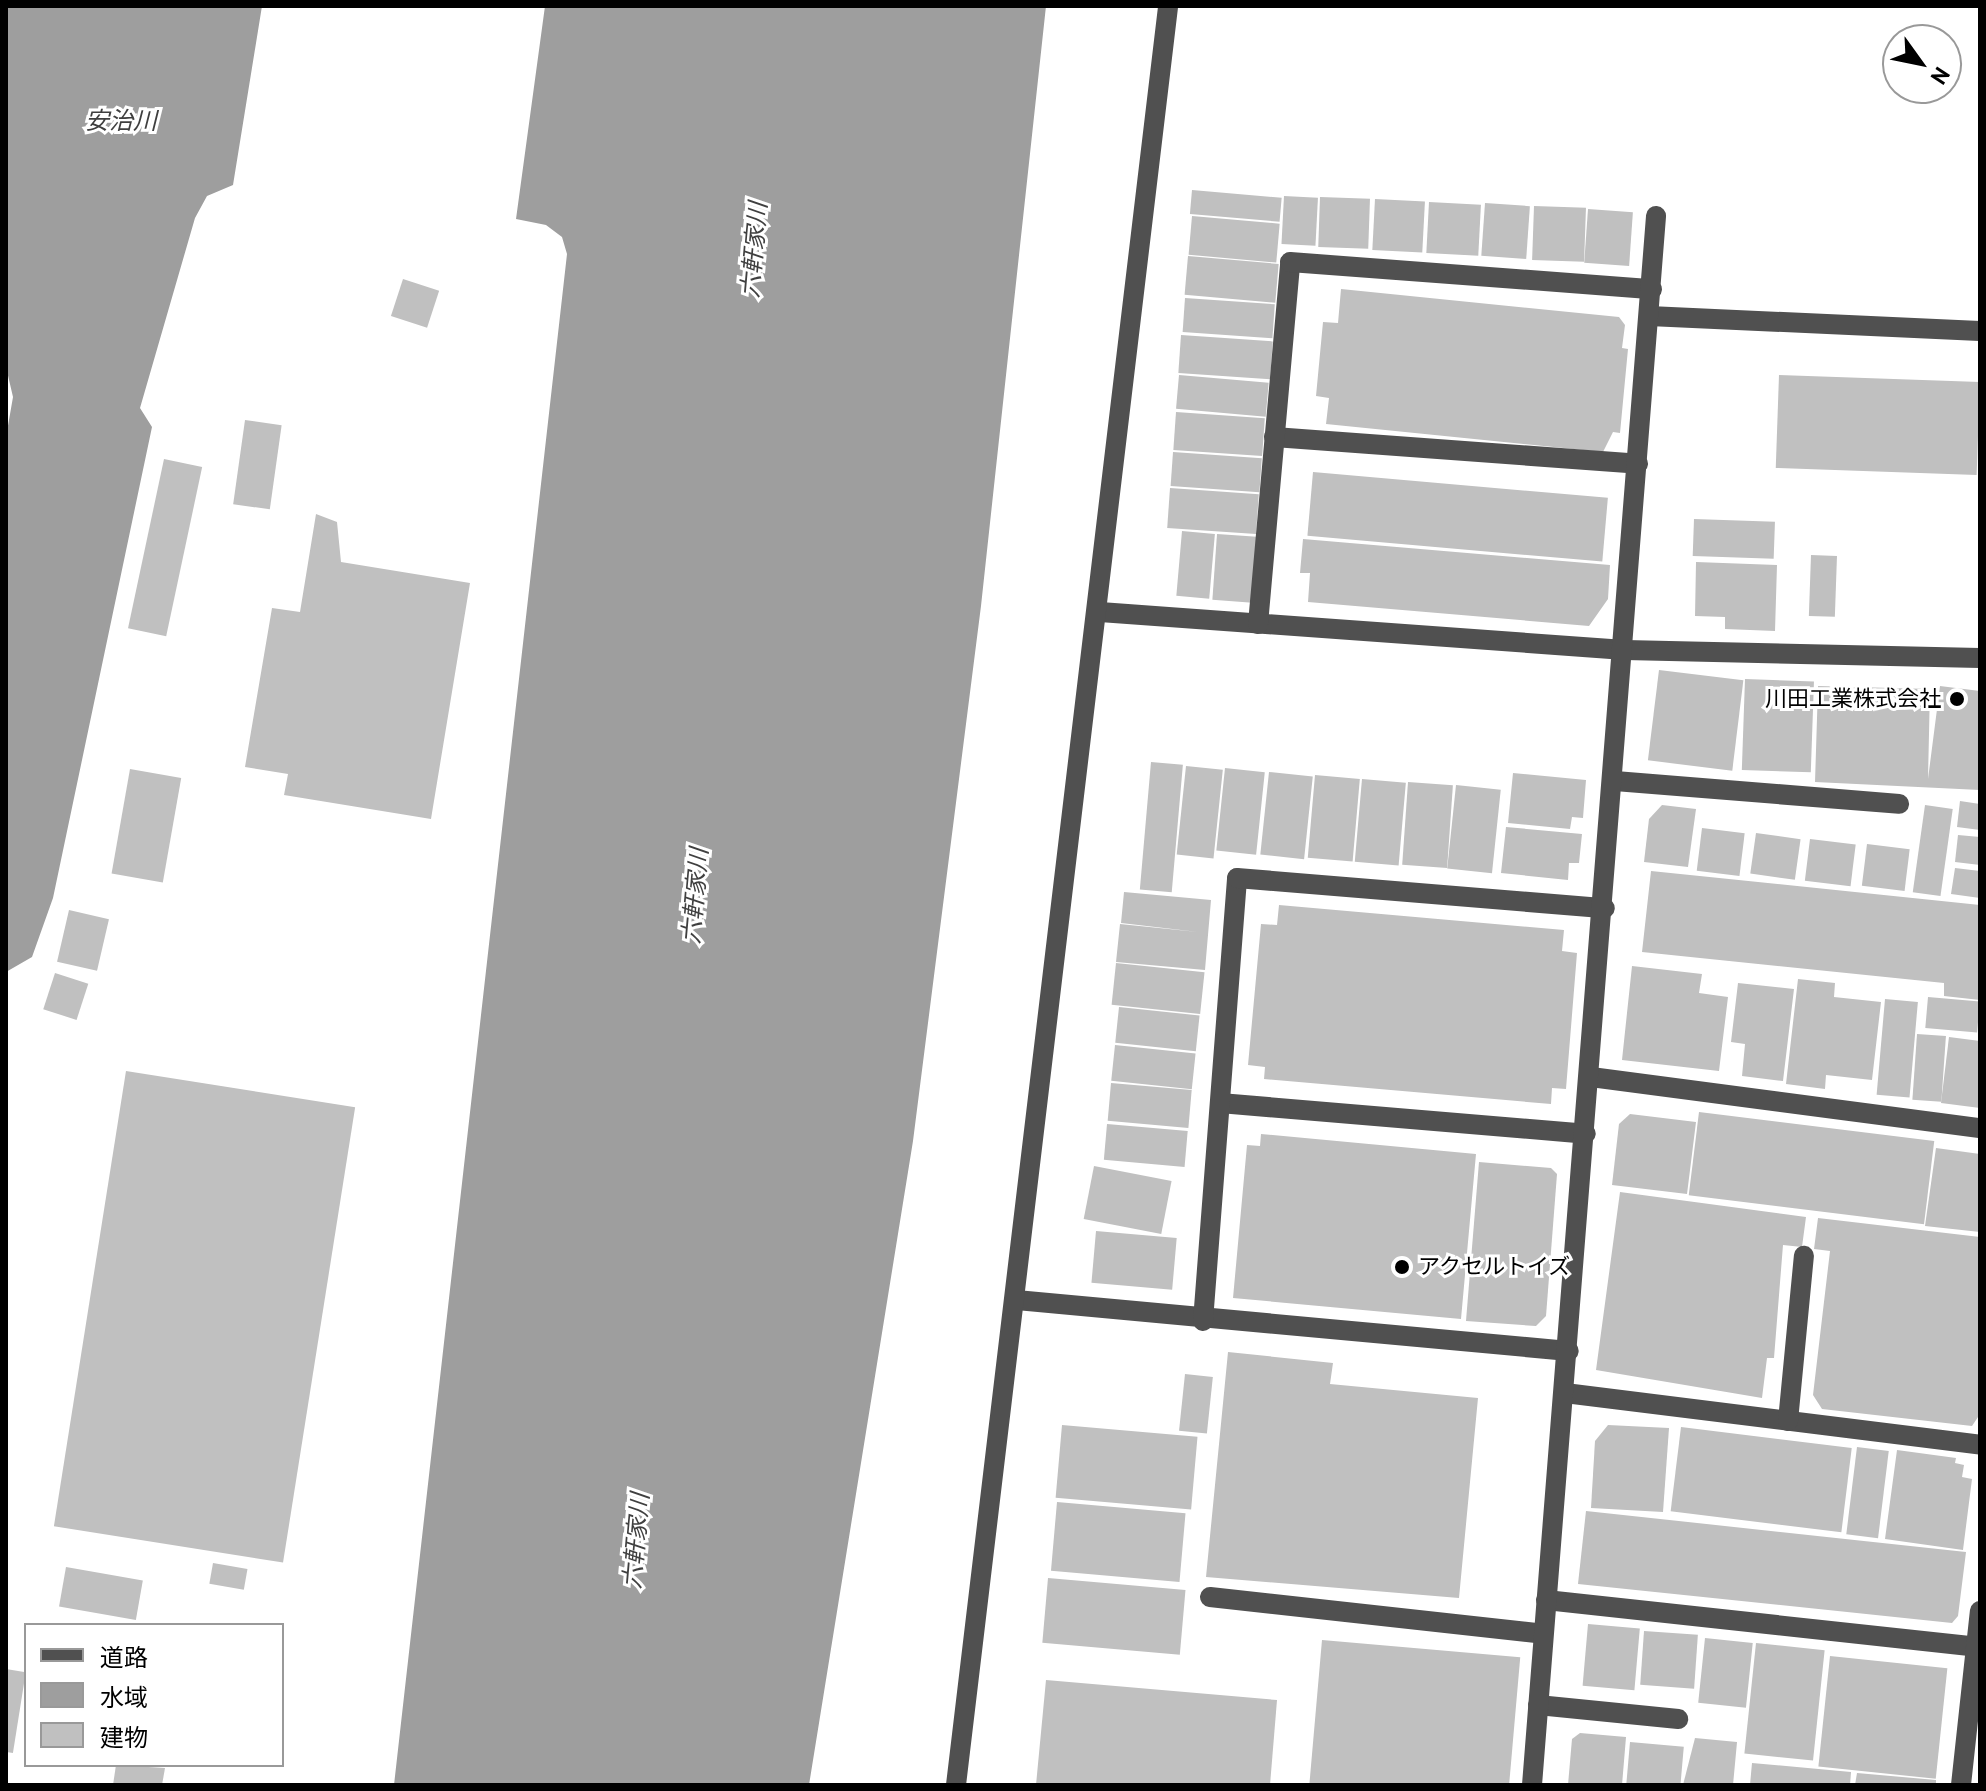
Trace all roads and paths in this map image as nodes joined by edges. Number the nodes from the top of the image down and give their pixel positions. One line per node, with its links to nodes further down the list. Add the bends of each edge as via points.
1 (1168, 6): 8 (street)
2 (1656, 216): 3 (street)
3 (1652, 289): 4 (street); 6 (street, via 1290,262)
4 (1649, 316): 5 (street); 7 (street)
5 (1980, 331)
6 (1274, 437): 7 (street); 9 (street)
7 (1638, 464): 10 (street)
8 (1100, 612): 9 (street); 20 (street)
9 (1258, 624): 10 (street)
10 (1625, 650): 11 (street); 12 (street)
11 (1980, 658)
12 (1615, 781): 13 (street); 14 (street)
13 (1899, 804)
14 (1605, 908): 15 (street); 16 (street, via 1237,878)
15 (1591, 1077): 17 (street); 18 (street)
16 (1220, 1103): 18 (street); 21 (street)
17 (1980, 1128)
18 (1586, 1134): 22 (street)
19 (1804, 1256): 24 (street)
20 (1016, 1300): 21 (street); 33 (street)
21 (1203, 1321): 22 (street)
22 (1569, 1351): 23 (street)
23 (1565, 1393): 24 (street); 27 (street)
24 (1788, 1421): 25 (street)
25 (1980, 1445)
26 (1210, 1597): 29 (street)
27 (1546, 1600): 29 (street); 30 (street)
28 (1980, 1611): 30 (street)
29 (1543, 1634): 31 (street)
30 (1976, 1647): 35 (street)
31 (1538, 1705): 32 (street); 34 (street)
32 (1678, 1719)
33 (956, 1785)
34 (1532, 1785)
35 (1961, 1785)

